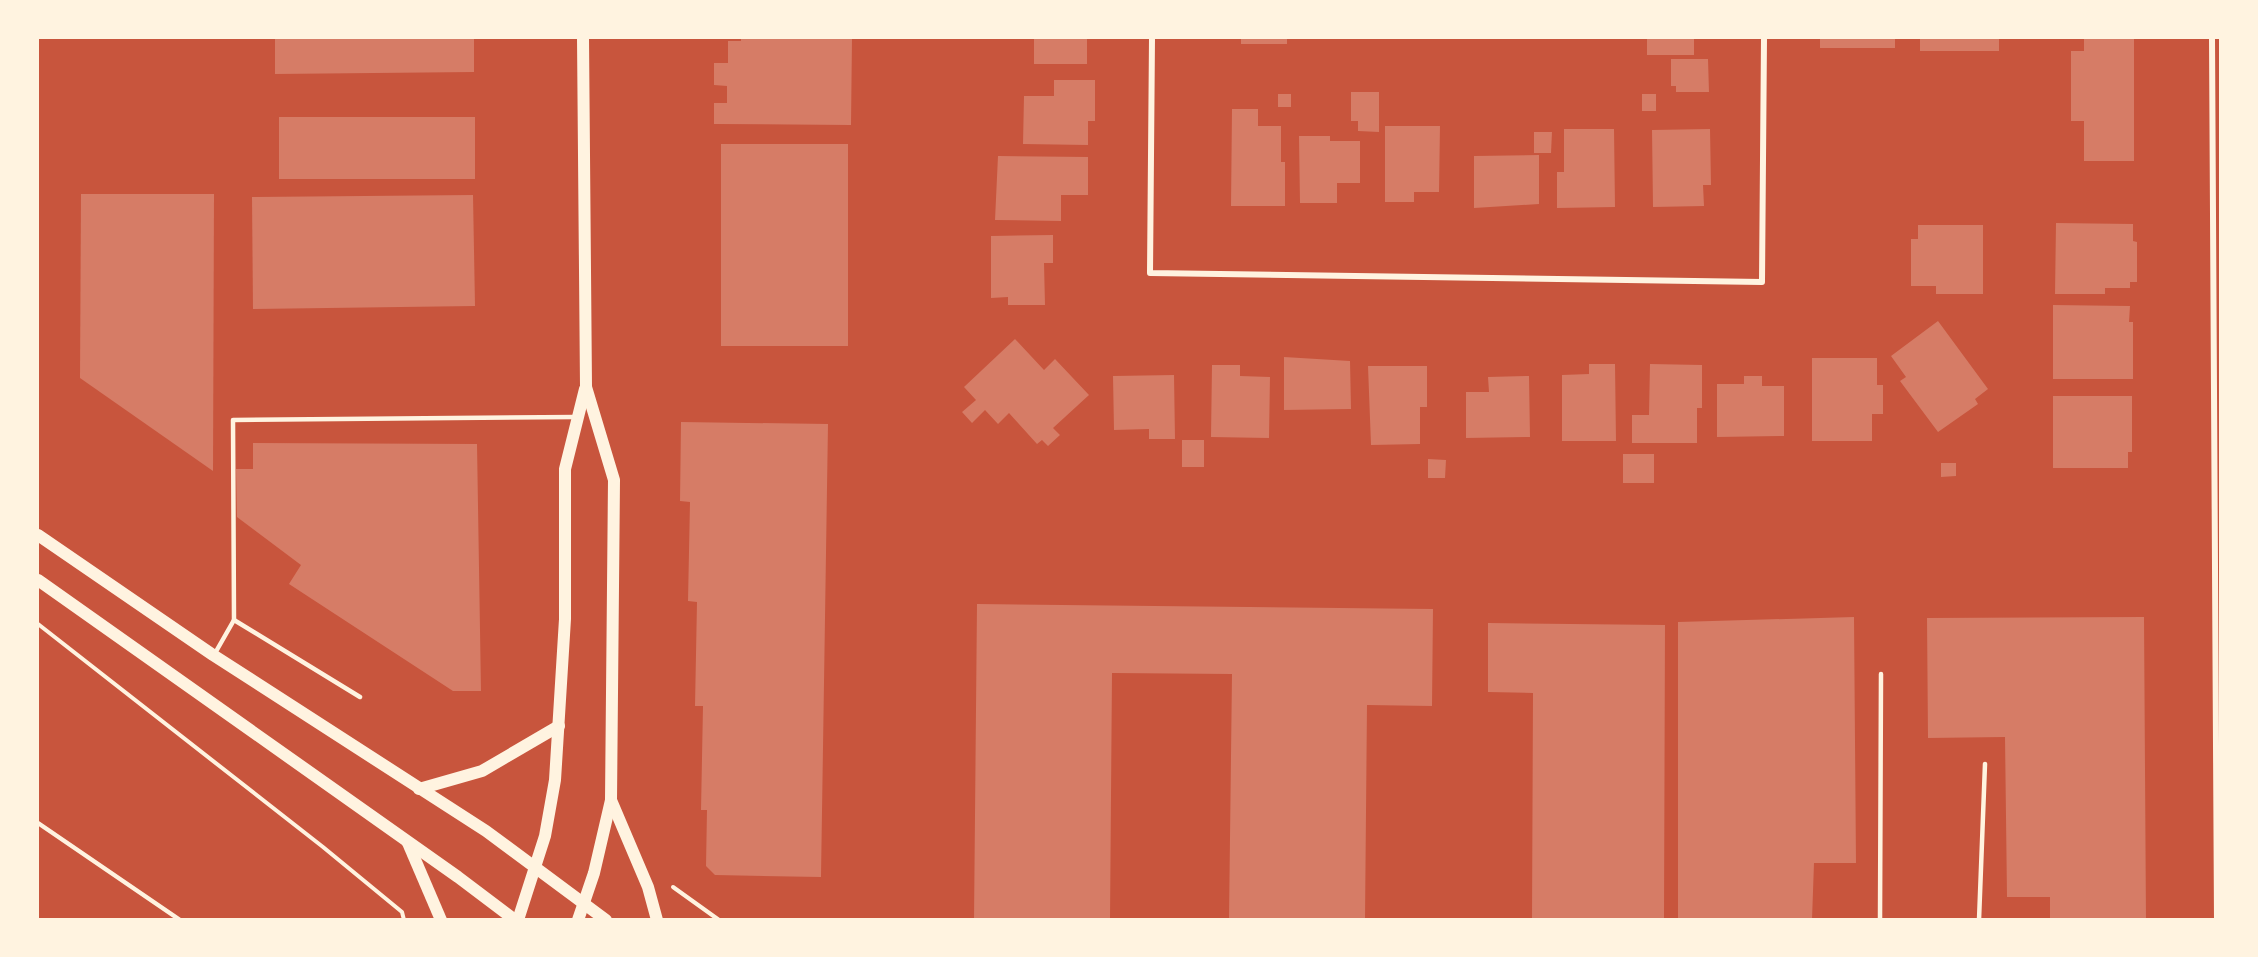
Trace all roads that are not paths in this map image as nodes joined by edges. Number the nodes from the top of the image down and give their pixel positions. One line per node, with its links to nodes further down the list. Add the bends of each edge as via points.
1 (583, 38): 5 (main road)
2 (1152, 38): 3 (street, via 1150,273 1762,282)
3 (1764, 38)
4 (2212, 38): 29 (street)
5 (586, 387): 6 (main road); 16 (main road, via 614,480)
6 (578, 417): 9 (lane, via 233,420); 13 (main road, via 566,469 565,619)
7 (38, 535): 10 (main road)
8 (38, 580): 18 (main road)
9 (234, 620): 10 (lane); 12 (lane)
10 (213, 655): 15 (main road)
11 (1881, 674): 27 (lane)
12 (360, 698)
13 (559, 726): 15 (main road, via 482,771); 19 (main road, via 555,780)
14 (1984, 764): 28 (lane)
15 (418, 789): 19 (main road)
16 (611, 800): 20 (main road); 26 (main road, via 648,887)
17 (38, 823): 21 (lane)
18 (408, 842): 22 (main road); 23 (main road)
19 (536, 868): 20 (main road); 23 (main road)
20 (584, 905): 24 (main road); 25 (main road)
21 (180, 920)
22 (441, 920)
23 (516, 920)
24 (578, 920)
25 (606, 920)
26 (657, 920)
27 (1880, 920)
28 (1978, 920)
29 (2217, 920)

